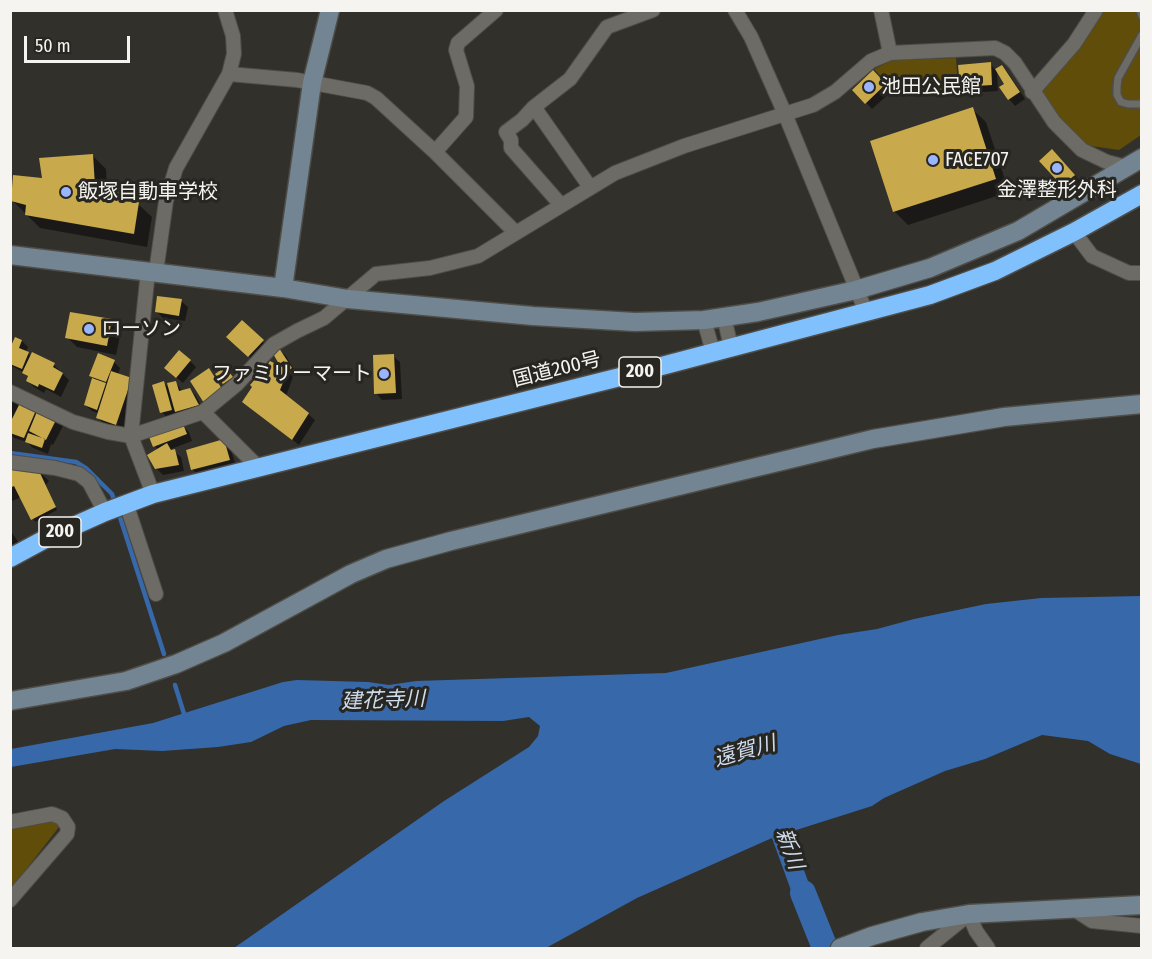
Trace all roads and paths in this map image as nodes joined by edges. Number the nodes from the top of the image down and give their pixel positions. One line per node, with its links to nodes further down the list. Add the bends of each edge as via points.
1 (225, 10): 14 (street, via 233,36)
2 (330, 10): 15 (street)
3 (471, 10): 11 (street)
4 (496, 10): 11 (street)
5 (653, 10): 18 (street, via 608,27 570,79)
6 (735, 10): 19 (street)
7 (881, 10): 13 (street)
8 (1096, 10): 16 (street, via 1074,44)
9 (1140, 10): 10 (lane)
10 (1142, 16)
11 (480, 22): 20 (street, via 458,43 456,50 467,86 466,117)
12 (1142, 35): 17 (lane, via 1117,87 1121,102)
13 (890, 53): 16 (street, via 995,48 1015,63); 19 (street, via 871,61 813,105)
14 (229, 74): 15 (street); 28 (street, via 176,168)
15 (312, 84): 20 (street, via 367,93); 30 (street)
16 (1032, 92): 21 (street, via 1082,150 1107,162)
17 (1140, 104)
18 (534, 107): 22 (street); 24 (street, via 506,132 511,148)
19 (785, 114): 22 (street, via 615,172); 31 (street)
20 (435, 152): 25 (street)
21 (1134, 163): 31 (street, via 1018,231 930,268)
22 (590, 187): 24 (street)
23 (1142, 194): 26 (highway, 国道200号 / 200)
24 (561, 205): 25 (street)
25 (515, 232): 32 (street, via 478,256 430,268 376,274)
26 (1074, 232): 29 (street, via 1092,256 1129,273); 33 (highway, 国道200号 / 200, via 995,271 930,295)
27 (10, 255): 28 (street)
28 (152, 272): 30 (street); 41 (street)
29 (1142, 273)
30 (283, 288): 32 (street)
31 (856, 290): 33 (street); 34 (street)
32 (348, 299): 35 (street, via 521,315 624,321); 40 (street, via 324,318 274,344 237,384)
33 (866, 312): 36 (highway, 国道200号 / 200)
34 (724, 316): 35 (street); 36 (street)
35 (704, 320): 37 (street)
36 (731, 348): 37 (highway, 国道200号 / 200)
37 (713, 352): 43 (highway, 国道200号 / 200)
38 (10, 392): 41 (street, via 73,422)
39 (1142, 404): 48 (street, via 1004,417 873,439 451,541 386,559 351,574 224,643 176,664 126,681)
40 (203, 412): 41 (street); 43 (street)
41 (131, 436): 44 (street)
42 (10, 462): 45 (street, via 79,474)
43 (259, 468): 44 (highway, 国道200号 / 200)
44 (153, 494): 45 (highway, 国道200号 / 200)
45 (116, 507): 46 (highway, 国道200号 / 200); 47 (street)
46 (10, 558)
47 (156, 594)
48 (10, 701)
49 (10, 822): 50 (street, via 52,814 62,818 68,827 67,834)
50 (10, 900)
51 (1142, 905): 52 (street)
52 (1072, 908): 53 (street); 54 (street, via 1092,921)
53 (969, 914): 55 (street, via 922,922); 56 (street); 57 (street)
54 (1142, 926)
55 (853, 947)
56 (927, 948)
57 (988, 948)

